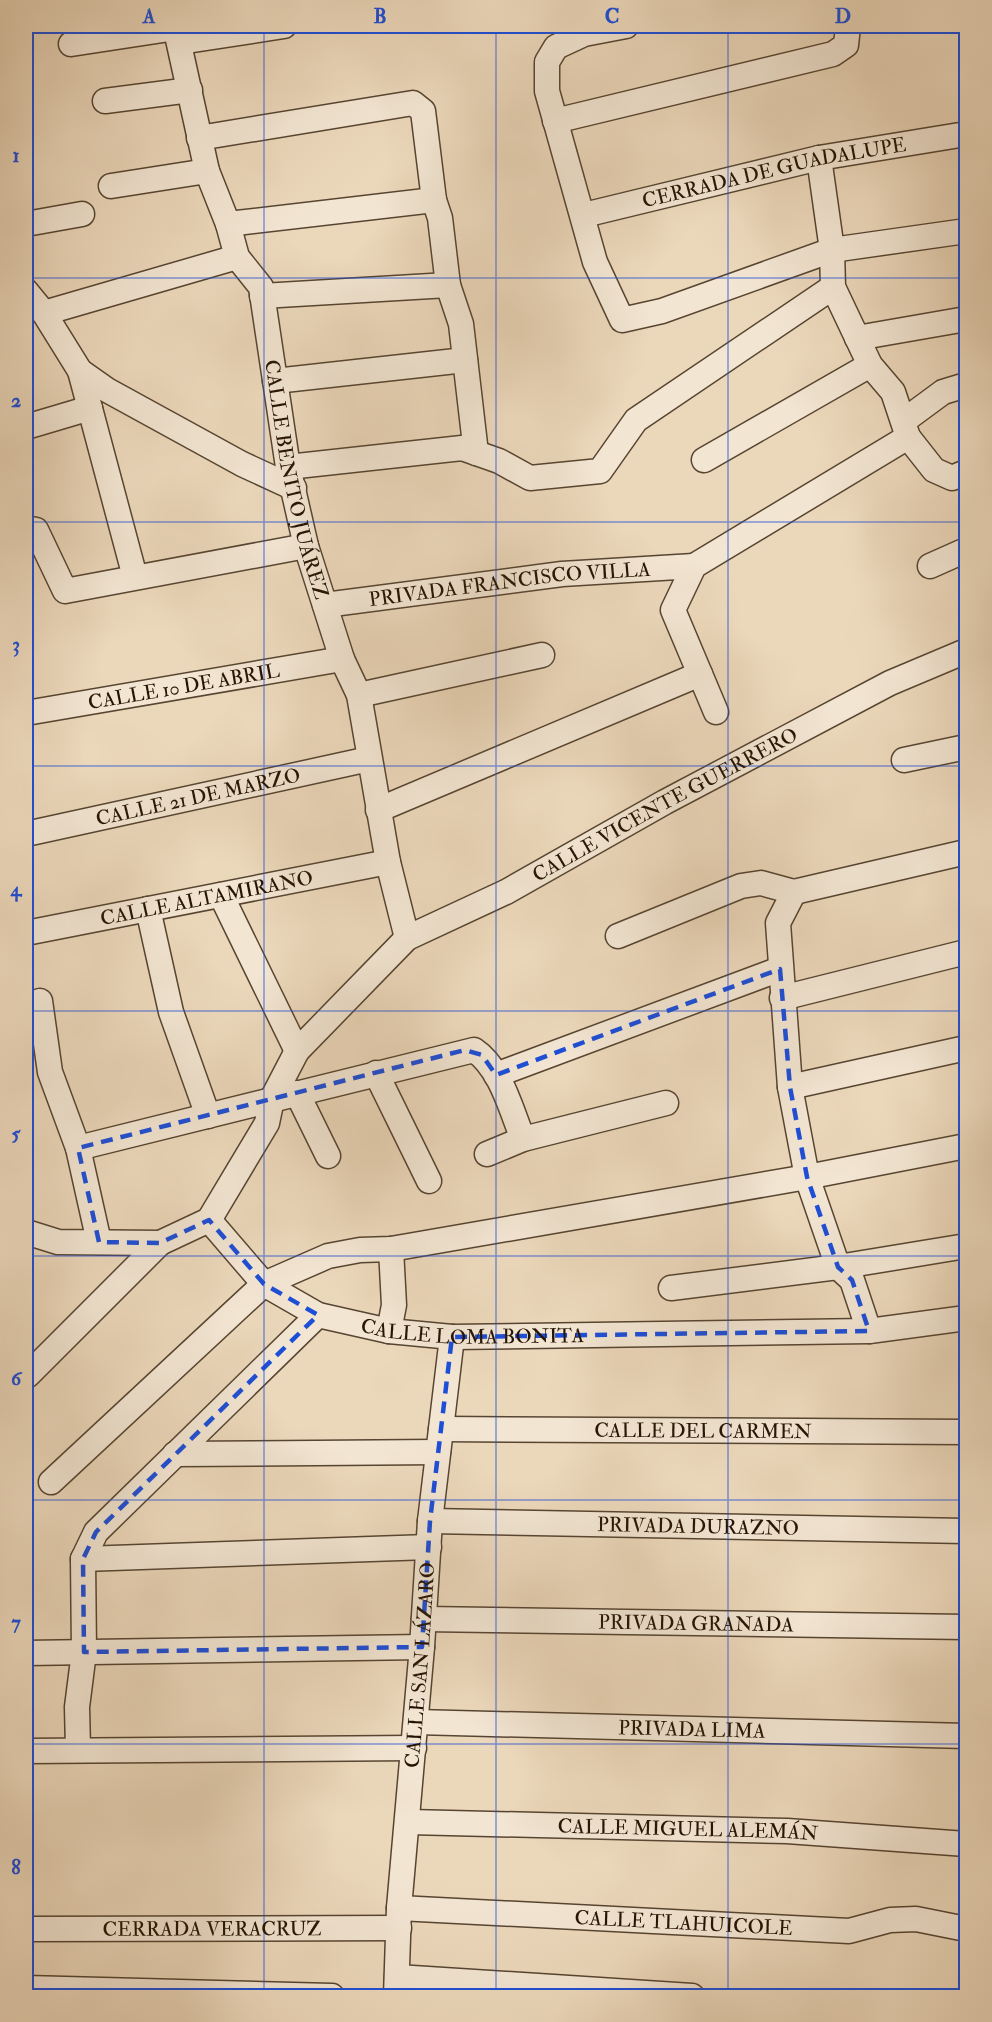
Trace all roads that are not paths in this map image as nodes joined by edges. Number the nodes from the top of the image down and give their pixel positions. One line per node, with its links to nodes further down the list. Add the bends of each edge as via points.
1 (284, 26): 4 (street)
2 (626, 26): 8 (street, via 584,34 556,47 547,62 547,91)
3 (848, 26): 8 (street, via 846,45 833,54)
4 (177, 32): 5 (street); 6 (street, CALLE BENITO JUÁREZ)
5 (71, 44)
6 (190, 90): 7 (street); 10 (street, CALLE BENITO JUÁREZ)
7 (105, 101)
8 (555, 121): 16 (street)
9 (966, 134): 11 (street, CERRADA DE GUADALUPE)
10 (199, 138): 12 (street, CALLE BENITO JUÁREZ); 14 (street, via 412,103 423,111)
11 (819, 158): 16 (street, CERRADA DE GUADALUPE); 20 (street)
12 (207, 171): 13 (street); 18 (street, CALLE BENITO JUÁREZ)
13 (111, 186)
14 (434, 200): 18 (street); 22 (street)
15 (82, 214): 17 (street)
16 (584, 215): 20 (street, via 595,262 622,320 662,311)
17 (26, 224)
18 (228, 224): 21 (street, CALLE BENITO JUÁREZ)
19 (966, 231): 20 (street)
20 (832, 250): 23 (street)
21 (237, 257): 25 (street, CALLE BENITO JUÁREZ, via 261,287); 26 (street)
22 (448, 285): 25 (street); 29 (street, via 461,324)
23 (833, 287): 28 (street); 37 (street, via 636,420 600,471 530,478)
24 (26, 291): 26 (street)
25 (262, 296): 32 (street, CALLE BENITO JUÁREZ)
26 (44, 313): 31 (street)
27 (966, 319): 28 (street)
28 (857, 338): 30 (street)
29 (465, 360): 32 (street); 37 (street)
30 (870, 365): 36 (street, via 893,393); 38 (street)
31 (80, 371): 34 (street); 40 (street, via 107,390 242,464)
32 (275, 381): 40 (street, CALLE BENITO JUÁREZ)
33 (966, 385): 36 (street, via 943,392)
34 (90, 408): 35 (street); 46 (street)
35 (26, 427)
36 (906, 428): 39 (street, via 934,470 952,478); 44 (street)
37 (476, 453): 40 (street, via 462,448)
38 (704, 460)
39 (966, 472)
40 (291, 478): 42 (street, CALLE BENITO JUÁREZ)
41 (26, 528): 46 (street, via 36,530 43,539 65,591)
42 (306, 546): 46 (street); 47 (street, CALLE BENITO JUÁREZ)
43 (966, 550): 45 (street)
44 (694, 566): 47 (street, PRIVADA FRANCISCO VILLA, via 562,574); 51 (street, via 673,610)
45 (930, 566)
46 (135, 577)
47 (325, 605): 50 (street, CALLE BENITO JUÁREZ)
48 (966, 651): 67 (street, CALLE VICENTE GUERRERO, via 890,683 665,802 507,892)
49 (542, 655): 52 (street)
50 (342, 659): 52 (street, CALLE BENITO JUÁREZ); 53 (street, CALLE 10 DE ABRIL)
51 (700, 675): 54 (street); 58 (street)
52 (359, 695): 56 (street, CALLE BENITO JUÁREZ)
53 (26, 712)
54 (716, 712)
55 (966, 747): 57 (street)
56 (369, 759): 58 (street, CALLE BENITO JUÁREZ); 59 (street, CALLE 21 DE MARZO)
57 (904, 760)
58 (378, 810): 61 (street, CALLE BENITO JUÁREZ)
59 (26, 834)
60 (966, 852): 62 (street)
61 (388, 862): 63 (street, CALLE ALTAMIRANO); 67 (street, CALLE BENITO JUÁREZ)
62 (794, 892): 66 (street, via 761,883 741,886); 69 (street, via 778,923)
63 (221, 895): 64 (street, CALLE ALTAMIRANO); 73 (street)
64 (148, 909): 65 (street, CALLE ALTAMIRANO); 80 (street, via 171,1012)
65 (26, 933)
66 (618, 936)
67 (407, 938): 73 (street, CALLE VICENTE GUERRERO)
68 (966, 952): 70 (street)
69 (780, 969): 70 (street); 75 (street)
70 (782, 998): 76 (street)
71 (40, 1001): 83 (street, via 50,1072)
72 (966, 1048): 76 (street)
73 (297, 1051): 78 (street, CALLE VICENTE GUERRERO)
74 (376, 1073): 75 (street, via 474,1050); 77 (street); 87 (street)
75 (496, 1075): 81 (street)
76 (790, 1087): 86 (street)
77 (297, 1092): 78 (street); 85 (street)
78 (272, 1099): 80 (street); 88 (street, CALLE VICENTE GUERRERO, via 267,1123)
79 (666, 1103): 81 (street)
80 (208, 1116): 83 (street)
81 (523, 1139): 84 (street)
82 (966, 1146): 86 (street)
83 (78, 1149): 90 (street)
84 (487, 1154)
85 (327, 1156)
86 (807, 1177): 93 (street); 94 (street)
87 (429, 1181)
88 (209, 1220): 91 (street); 95 (street, CALLE LOMA BONITA)
89 (26, 1232): 90 (street, via 58,1242)
90 (99, 1242): 91 (street)
91 (160, 1243): 102 (street)
92 (966, 1246): 94 (street)
93 (391, 1249): 95 (street, via 328,1256); 99 (street, via 394,1305)
94 (838, 1267): 96 (street); 100 (street, via 852,1281)
95 (264, 1284): 97 (street, CALLE LOMA BONITA); 106 (street)
96 (671, 1288)
97 (318, 1316): 99 (street, CALLE LOMA BONITA); 105 (street)
98 (966, 1318): 100 (street, CALLE LOMA BONITA)
99 (389, 1331): 101 (street, CALLE LOMA BONITA)
100 (868, 1331): 101 (street, CALLE LOMA BONITA)
101 (452, 1337): 104 (street, CALLE SAN LÁZARO)
102 (28, 1375)
103 (966, 1432): 104 (street, CALLE DEL CARMEN)
104 (440, 1441): 105 (street, CALLE DEL CARMEN); 107 (street, CALLE SAN LÁZARO)
105 (175, 1454): 110 (street, via 96,1532)
106 (51, 1482)
107 (430, 1521): 108 (street, PRIVADA DURAZNO); 109 (street, CALLE SAN LÁZARO)
108 (966, 1531)
109 (429, 1546): 110 (street); 111 (street, CALLE SAN LÁZARO)
110 (83, 1559): 114 (street)
111 (424, 1619): 112 (street, PRIVADA GRANADA); 113 (street, CALLE SAN LÁZARO)
112 (966, 1627)
113 (423, 1647): 114 (street); 116 (street, CALLE SAN LÁZARO)
114 (84, 1652): 115 (street); 119 (street, via 76,1707)
115 (26, 1653)
116 (416, 1722): 117 (street, PRIVADA LIMA); 118 (street, CALLE SAN LÁZARO)
117 (966, 1736)
118 (414, 1748): 119 (street); 121 (street, CALLE SAN LÁZARO)
119 (78, 1749): 120 (street)
120 (26, 1751)
121 (409, 1822): 122 (street, CALLE MIGUEL ALEMÁN, via 787,1831); 123 (street, CALLE SAN LÁZARO)
122 (966, 1844)
123 (399, 1918): 124 (street, CERRADA VERACRUZ); 125 (street, CALLE TLAHUICOLE, via 849,1930 890,1920 916,1919); 126 (street, CALLE SAN LÁZARO)
124 (26, 1929)
125 (966, 1929)
126 (397, 1987): 129 (street)
127 (26, 1988): 128 (street)
128 (332, 1996)
129 (692, 1996)

